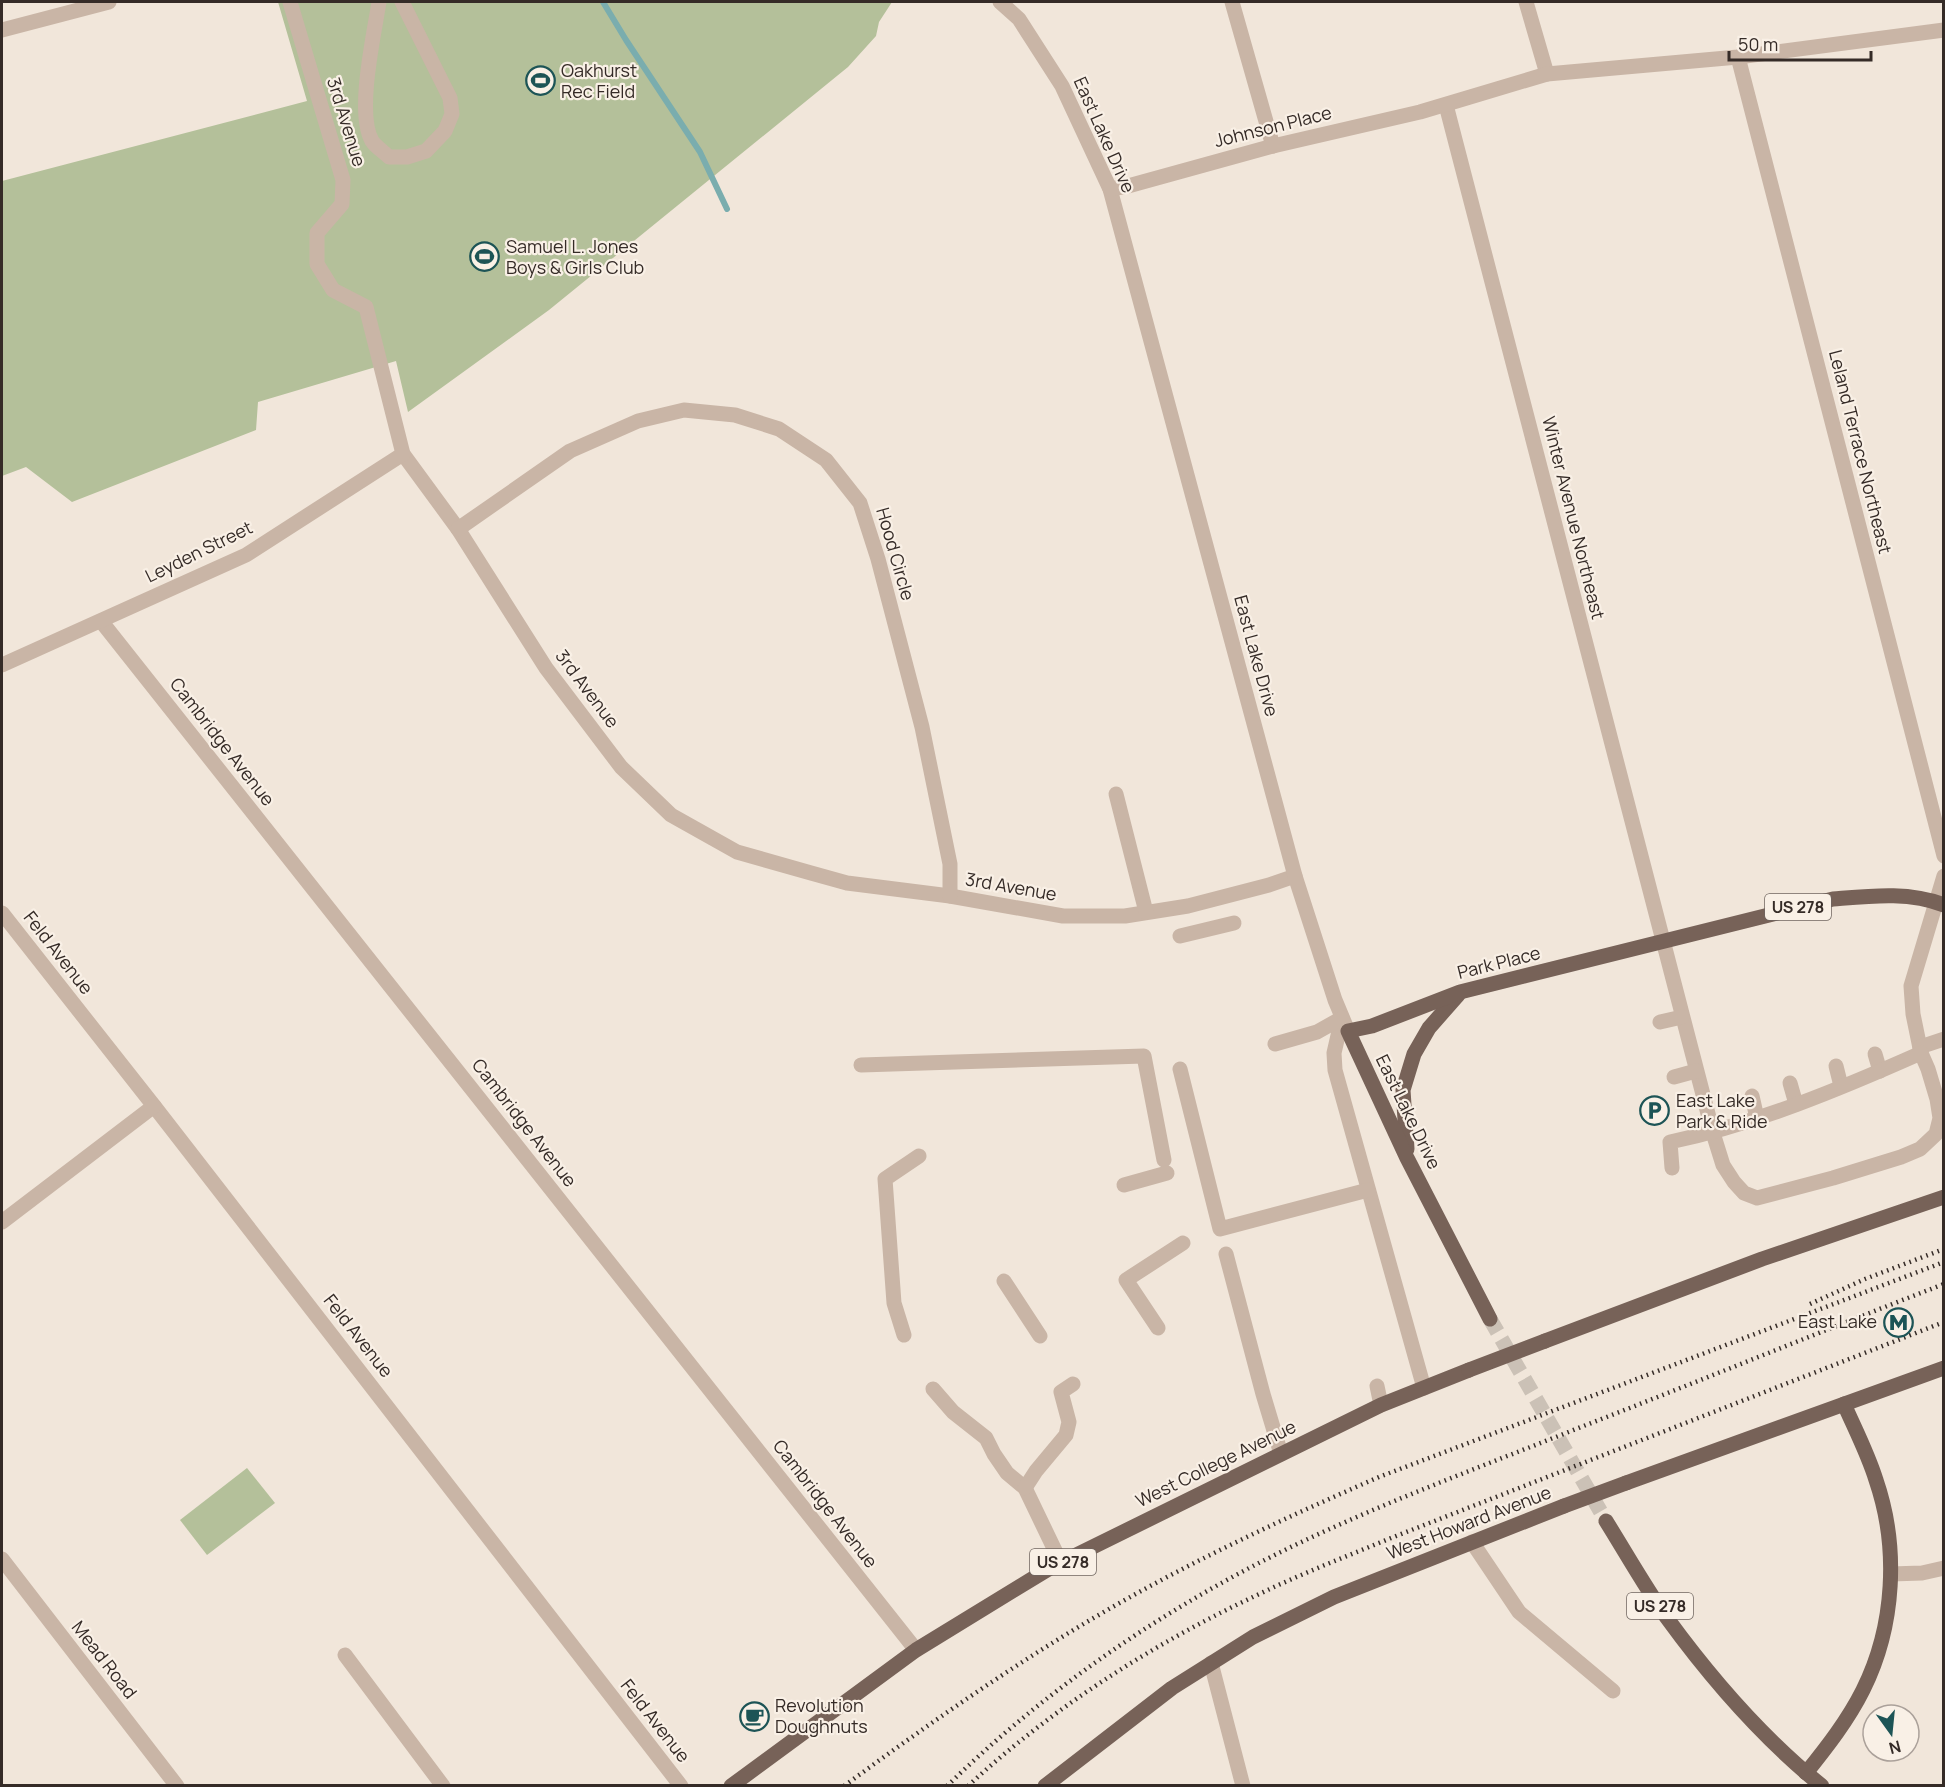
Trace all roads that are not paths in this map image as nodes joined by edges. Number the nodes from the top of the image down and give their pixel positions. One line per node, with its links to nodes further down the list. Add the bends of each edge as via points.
1 (109, 2): 8 (street)
2 (290, 2): 15 (street, 3rd Avenue, via 344,180 342,204 317,232 317,264 333,290 366,307)
3 (379, 2): 4 (street, via 365,121 372,142 389,157 407,157 426,151 445,131 452,114 450,98)
4 (402, 2)
5 (1000, 2): 14 (street, East Lake Drive, via 1019,19 1062,86)
6 (1232, 2): 13 (street)
7 (1526, 2): 11 (street)
8 (2, 30)
9 (1944, 30): 10 (street, Johnson Place)
10 (1738, 57): 11 (street, Johnson Place); 20 (street, Leland Terrace Northeast)
11 (1547, 74): 12 (street, Johnson Place)
12 (1446, 105): 13 (street, Johnson Place); 29 (street, Winter Avenue Northeast)
13 (1274, 146): 14 (street, Johnson Place)
14 (1110, 189): 21 (street, East Lake Drive)
15 (403, 454): 16 (street, 3rd Avenue); 17 (street, Leyden Street, via 246,555)
16 (458, 529): 23 (street, 3rd Avenue, via 546,668 621,767 671,814 737,852 847,883); 23 (street, Hood Circle, via 570,451 638,421 684,410 735,416 779,429 826,460 860,502 878,559 922,727 950,864)
17 (101, 621): 18 (street, Leyden Street); 80 (street, Cambridge Avenue)
18 (2, 665)
19 (1116, 794): 25 (street)
20 (1944, 856)
21 (1295, 876): 25 (street, 3rd Avenue, via 1188,906); 33 (street, East Lake Drive)
22 (1944, 876): 24 (street)
23 (950, 896): 25 (street, 3rd Avenue, via 1063,916)
24 (1940, 904): 29 (main road, US 278, via 1872,895 1833,899); 36 (street, via 1911,986)
25 (1146, 912)
26 (2, 913): 48 (street, Feld Avenue)
27 (1234, 923): 28 (street)
28 (1180, 936)
29 (1662, 942): 30 (main road, Park Place / US 278); 31 (street, Winter Avenue Northeast)
30 (1460, 992): 33 (main road, Park Place / US 278, via 1372,1026); 52 (main road, via 1429,1028 1414,1054 1403,1090)
31 (1682, 1017): 32 (street); 41 (street, Winter Avenue Northeast)
32 (1660, 1022)
33 (1345, 1025): 35 (street); 52 (main road, East Lake Drive); 55 (street, via 1334,1053 1335,1071)
34 (1944, 1039): 36 (street)
35 (1275, 1044)
36 (1920, 1050): 42 (street); 50 (street, Winter Avenue Northeast, via 1940,1118 1936,1134 1920,1149 1901,1157 1757,1198 1744,1193 1734,1182 1723,1165)
37 (1875, 1054): 42 (street)
38 (861, 1065): 54 (street, via 1144,1056 1166,1167)
39 (1836, 1066): 45 (street)
40 (1179, 1069): 55 (street, via 1220,1229)
41 (1696, 1071): 43 (street); 50 (street, Winter Avenue Northeast)
42 (1880, 1071): 45 (street)
43 (1674, 1077)
44 (1790, 1083): 47 (street)
45 (1841, 1086): 47 (street)
46 (1752, 1096): 49 (street)
47 (1796, 1104): 49 (street)
48 (154, 1106): 57 (street, via 80,1169); 87 (street, Feld Avenue)
49 (1757, 1118): 50 (street)
50 (1713, 1133): 53 (street, via 1670,1142)
51 (919, 1156): 63 (street, via 885,1179 894,1303)
52 (1407, 1158): 61 (main road, East Lake Drive)
53 (1671, 1168)
54 (1124, 1185)
55 (1368, 1190): 68 (street)
56 (1944, 1197): 68 (main road, West College Avenue / US 278, bridge, via 1762,1259)
57 (2, 1222)
58 (1184, 1243): 62 (street, via 1126,1280)
59 (1226, 1254): 72 (street)
60 (1004, 1281): 64 (street)
61 (1490, 1319)
62 (1158, 1328)
63 (904, 1335)
64 (1040, 1336)
65 (1944, 1368): 70 (main road, West Howard Avenue)
66 (1073, 1383): 73 (street, via 1061,1392 1069,1422 1066,1435)
67 (1377, 1386): 71 (street)
68 (1424, 1388): 71 (main road, West College Avenue / US 278)
69 (933, 1389): 73 (street, via 953,1412 986,1438 1007,1473)
70 (1844, 1404): 75 (main road, West Howard Avenue, bridge); 79 (main road, via 1877,1480 1888,1525)
71 (1381, 1405): 72 (main road, West College Avenue / US 278)
72 (1281, 1454): 77 (main road, West College Avenue / US 278)
73 (1025, 1488): 77 (street)
74 (1606, 1521): 84 (main road, US 278, via 1674,1626 1729,1694)
75 (1472, 1542): 82 (main road, West Howard Avenue, via 1296,1614); 83 (street, via 1519,1612)
76 (2, 1559): 85 (street, Mead Road)
77 (1061, 1563): 80 (main road, West College Avenue / US 278)
78 (1944, 1568): 79 (street)
79 (1891, 1574): 84 (main road, via 1881,1641 1866,1682 1834,1738)
80 (916, 1650): 88 (main road, West College Avenue / US 278)
81 (345, 1656): 86 (street)
82 (1211, 1663): 89 (main road, West Howard Avenue); 90 (street)
83 (1613, 1691)
84 (1806, 1773): 91 (main road, US 278)
85 (177, 1785)
86 (443, 1785)
87 (681, 1785)
88 (731, 1785)
89 (1045, 1785)
90 (1244, 1785)
91 (1822, 1785)

